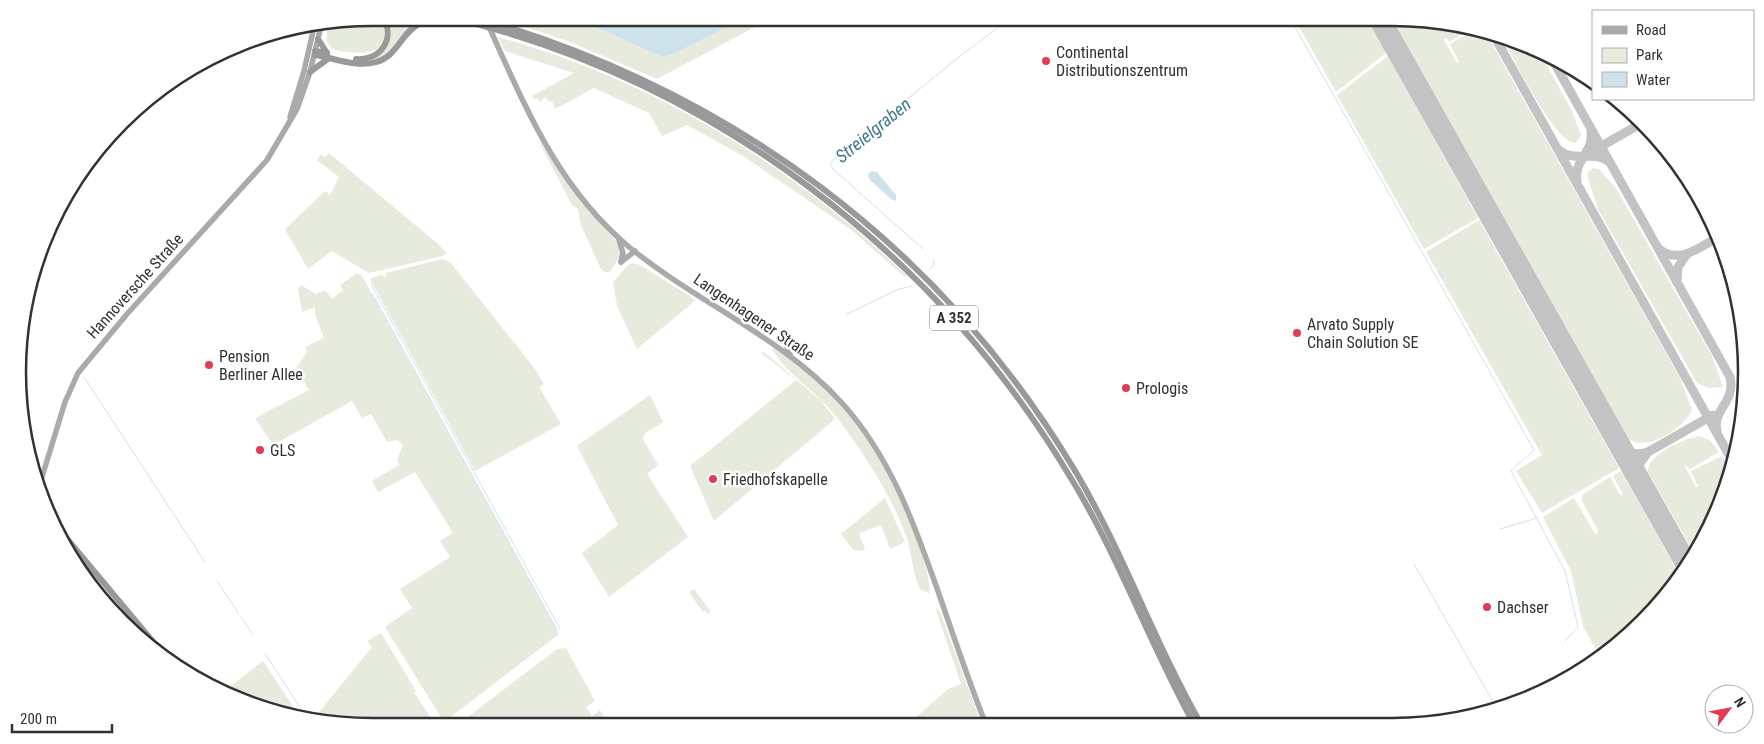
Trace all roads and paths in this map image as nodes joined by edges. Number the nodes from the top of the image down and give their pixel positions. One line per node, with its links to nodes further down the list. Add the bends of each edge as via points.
1 (386, 26): 11 (highway, via 387,40 376,55 361,60)
2 (416, 26): 11 (highway, via 386,58 377,62 352,63)
3 (489, 26): 14 (main road, Langenhagener Straße, via 556,166)
4 (490, 26): 7 (highway, A 352)
5 (498, 26): 7 (highway, A 352)
6 (320, 30): 9 (main road, Hannoversche Straße)
7 (508, 30): 22 (highway, A 352, via 619,74 740,139 836,207 917,279 993,364 1070,475); 23 (highway, A 352, via 613,65 709,113 813,181 914,267 998,360 1054,438 1113,540)
8 (314, 31): 10 (main road, Hannoversche Straße)
9 (318, 39): 10 (main road, Hannoversche Straße); 11 (highway)
10 (312, 52): 11 (highway); 12 (main road, Hannoversche Straße); 13 (main road, Hannoversche Straße)
11 (329, 55): 12 (highway)
12 (310, 72): 13 (main road, Hannoversche Straße)
13 (290, 121): 18 (main road, Hannoversche Straße, via 255,175 82,367 65,402)
14 (618, 238): 15 (main road, Langenhagener Straße); 15 (main road, via 622,258)
15 (633, 249): 17 (main road, Langenhagener Straße)
16 (788, 337): 17 (main road)
17 (790, 356): 21 (main road, Langenhagener Straße, via 843,404 869,438 899,490)
18 (43, 475)
19 (78, 553): 20 (highway)
20 (146, 633)
21 (984, 718)
22 (1191, 718)
23 (1198, 718)

